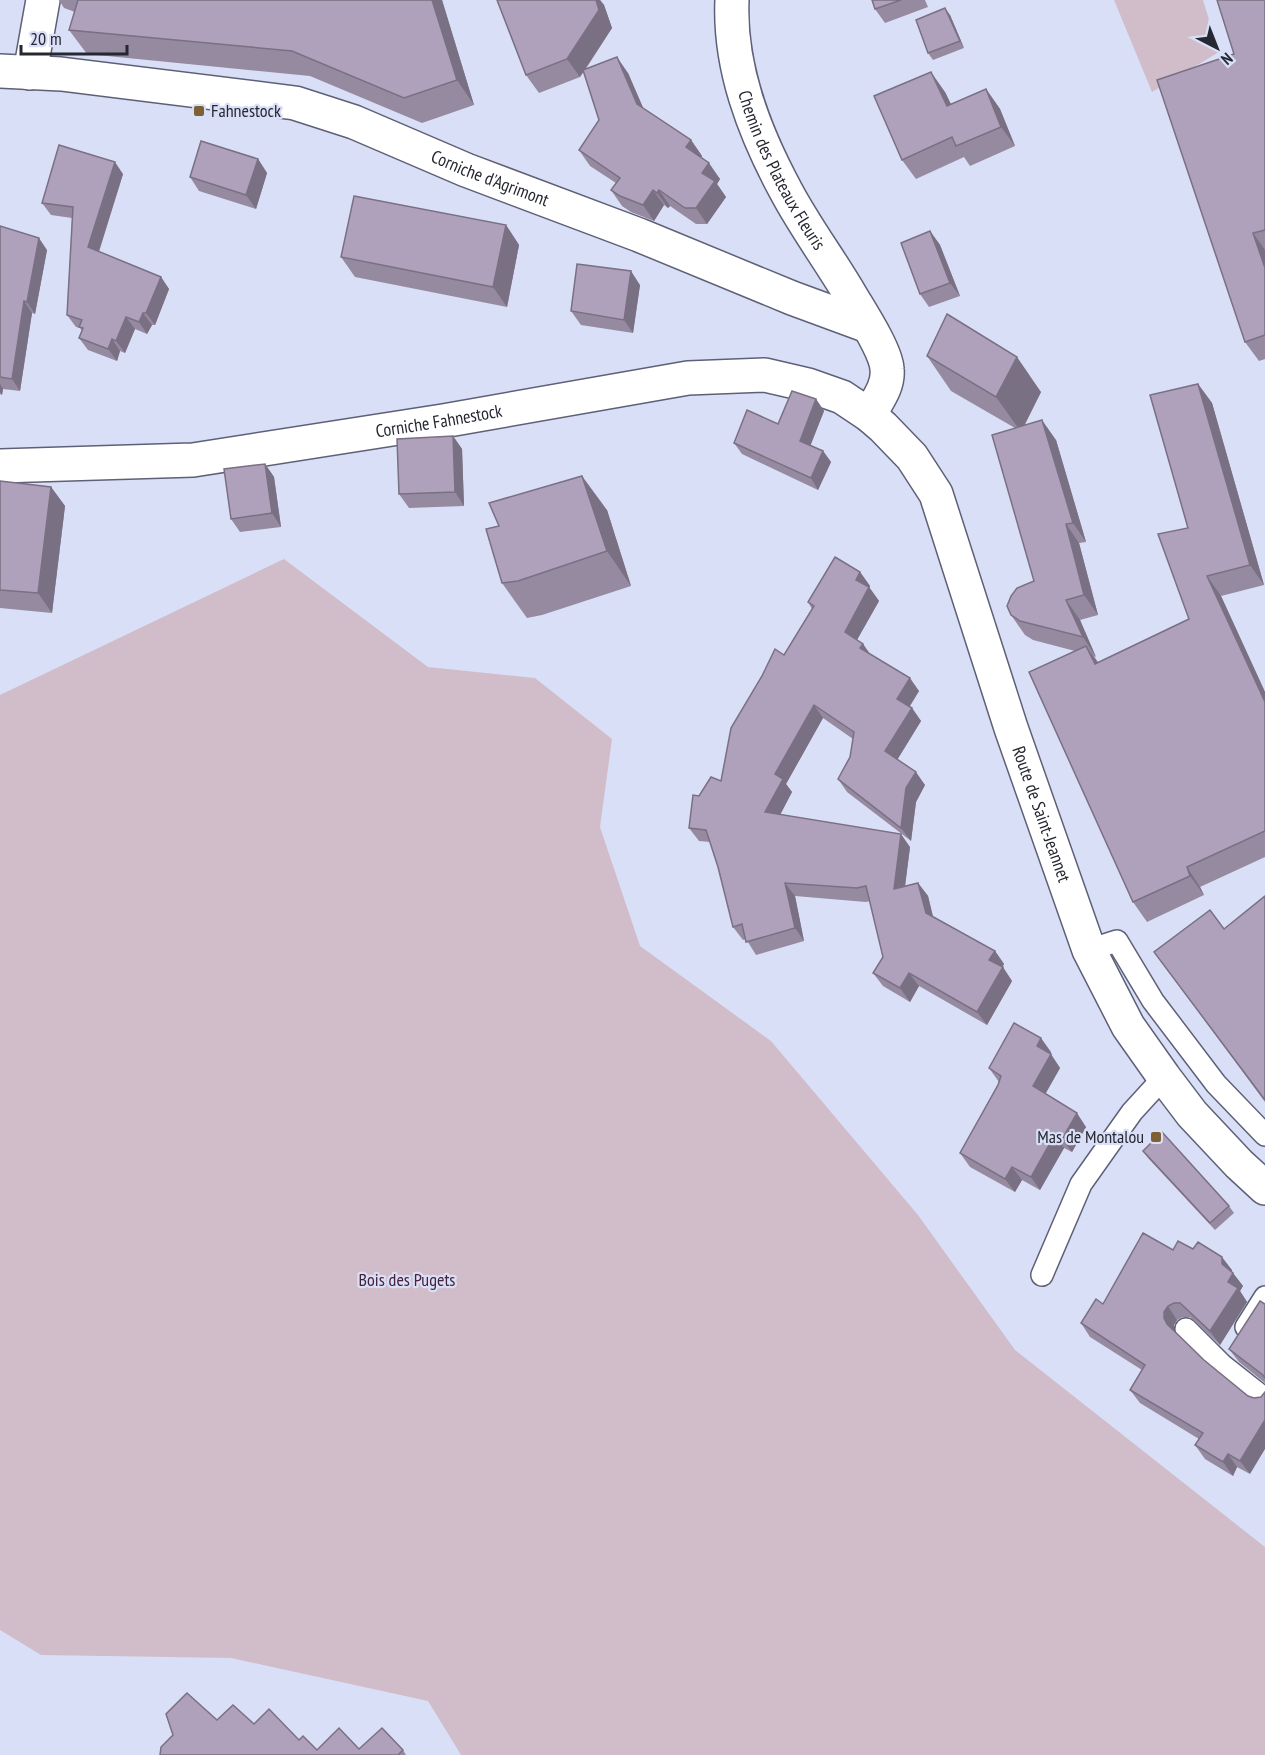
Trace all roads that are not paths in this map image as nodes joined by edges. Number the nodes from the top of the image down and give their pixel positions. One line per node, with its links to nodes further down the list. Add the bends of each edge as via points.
1 (43, 0): 3 (main road)
2 (732, 0): 4 (main road, Chemin des Plateaux Fleuris, via 736,61 749,110 786,192)
3 (15, 72): 4 (main road, Corniche d'Agrimont, via 61,74 295,103 354,122 466,170)
4 (868, 326): 5 (main road, via 887,367 884,389)
5 (869, 415): 6 (main road, Corniche Fahnestock, via 842,397 765,375 688,378 194,460); 7 (main road, Route de Saint-Jeannet, via 912,458 936,494 1011,728)
6 (0, 466)
7 (1089, 950): 8 (main road, Route de Saint-Jeannet, via 1128,1026); 9 (lane, via 1117,941 1153,1001 1209,1075)
8 (1164, 1077): 10 (main road, Route de Saint-Jeannet, via 1192,1114); 11 (lane, via 1132,1112 1081,1184)
9 (1265, 1135)
10 (1265, 1188)
11 (1042, 1275)
12 (1265, 1297): 14 (lane)
13 (1186, 1329): 14 (lane)
14 (1222, 1365): 15 (lane)
15 (1265, 1399)

